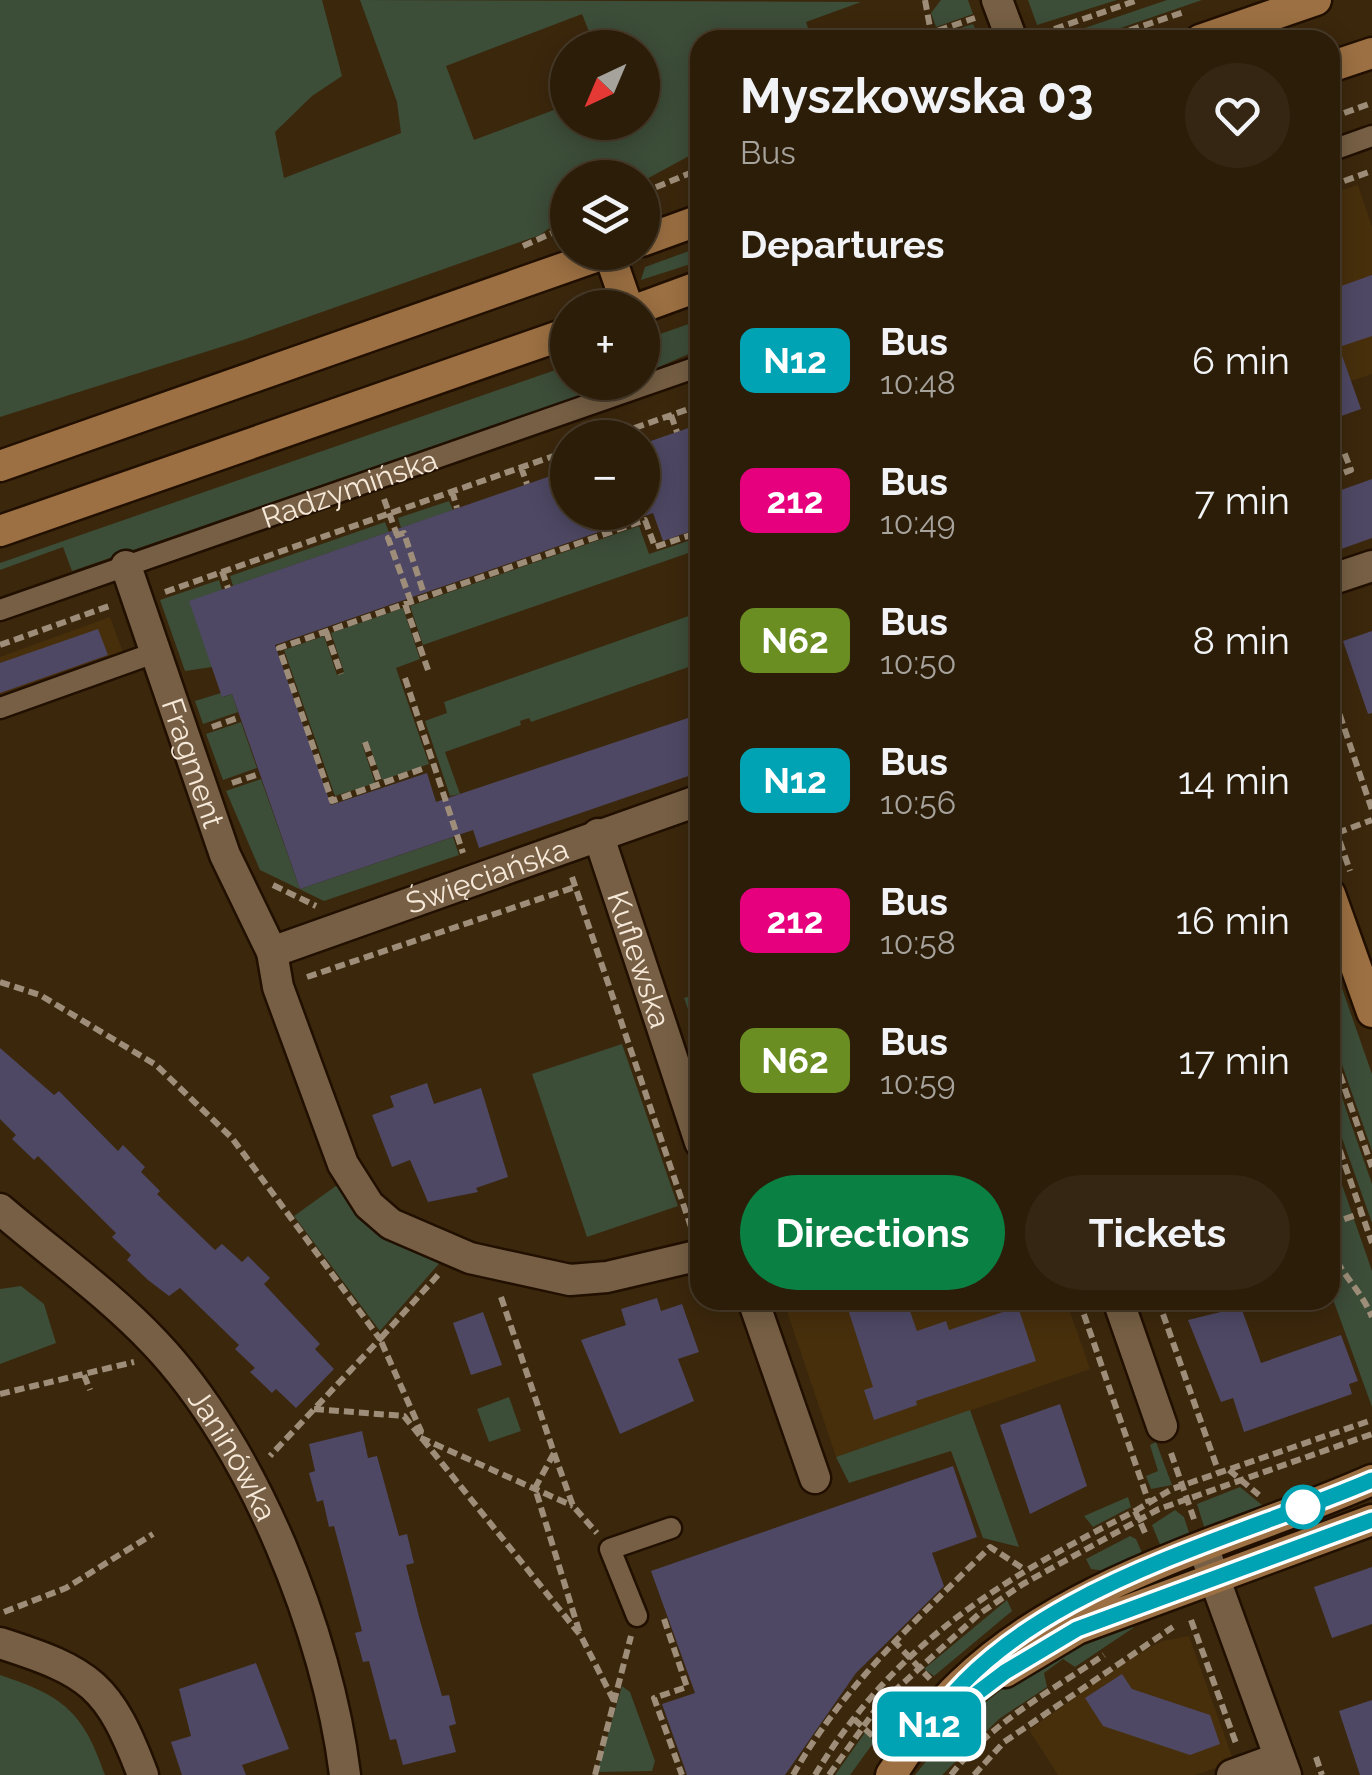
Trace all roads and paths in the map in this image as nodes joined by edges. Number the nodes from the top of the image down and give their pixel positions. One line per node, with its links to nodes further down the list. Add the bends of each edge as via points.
1 (925, 0): 7 (path)
2 (1138, 0): 9 (path)
3 (1316, 0): 11 (main road)
4 (1202, 6): 10 (path)
5 (989, 8): 6 (street); 8 (path)
6 (1021, 29)
7 (932, 30)
8 (945, 30)
9 (1053, 30)
10 (1131, 30)
11 (1229, 30)
12 (1372, 53): 13 (main road)
13 (1340, 64)
14 (1372, 103): 15 (path)
15 (1340, 114)
16 (1372, 136): 17 (lane)
17 (1340, 147)
18 (1372, 171): 20 (path)
19 (690, 173): 21 (path)
20 (1340, 182)
21 (660, 186)
22 (690, 224): 23 (main road)
23 (660, 234)
24 (560, 270): 35 (main road)
25 (690, 290): 26 (main road)
26 (660, 301)
27 (550, 339): 41 (main road)
28 (690, 369): 43 (lane, Radzymińska)
29 (690, 408): 30 (path)
30 (670, 415): 31 (path); 32 (path)
31 (656, 420)
32 (676, 432)
33 (1344, 452): 37 (path, via 1351,470)
34 (550, 457): 36 (path)
35 (0, 466)
36 (521, 467): 38 (path); 39 (path)
37 (1340, 474)
38 (527, 484)
39 (452, 491): 40 (path); 45 (path)
40 (457, 508)
41 (0, 531)
42 (690, 535): 48 (path, via 655,547 645,520)
43 (126, 566): 49 (street, Fragment); 51 (lane, Radzymińska)
44 (1372, 566): 46 (street)
45 (222, 572): 47 (path); 49 (path)
46 (1340, 577)
47 (228, 588)
48 (426, 596): 50 (path); 50 (path, via 404,533 396,534 388,538)
49 (138, 598): 53 (path); 54 (street, Fragment)
50 (408, 603): 52 (path); 55 (path)
51 (0, 610)
52 (326, 631): 56 (path); 65 (path, via 279,648 332,801)
53 (0, 645)
54 (154, 653): 58 (lane); 79 (street, Fragment, via 225,855)
55 (428, 670)
56 (341, 674)
57 (405, 678): 73 (path)
58 (0, 708)
59 (1340, 716): 68 (path)
60 (240, 717): 61 (path)
61 (201, 730)
62 (365, 742): 65 (path)
63 (422, 769): 65 (path)
64 (259, 774): 66 (path)
65 (380, 784)
66 (222, 787)
67 (690, 803): 71 (street, Święciańska)
68 (1372, 810)
69 (1372, 820): 70 (path)
70 (1340, 832)
71 (598, 834): 72 (street, Święciańska); 74 (street, Kuflewska)
72 (562, 847): 76 (path); 79 (street, Święciańska)
73 (465, 859)
74 (611, 874): 76 (path); 84 (street, Kuflewska)
75 (271, 884): 77 (path)
76 (575, 886): 81 (path); 90 (path)
77 (321, 908)
78 (1340, 923): 82 (main road)
79 (272, 952): 81 (street, Fragment)
80 (0, 982): 101 (path, via 40,994 156,1065 232,1138)
81 (278, 988): 93 (street, Fragment, via 343,1164 369,1205 391,1224)
82 (1369, 1008)
83 (1340, 1075): 86 (path)
84 (690, 1112)
85 (1340, 1151): 88 (path)
86 (1372, 1168)
87 (0, 1209): 102 (street, Janinówka)
88 (1362, 1214): 89 (path); 91 (path)
89 (1340, 1221)
90 (690, 1224)
91 (1372, 1243)
92 (690, 1248): 94 (street, Fragment, via 608,1277 570,1280)
93 (460, 1252): 94 (street, Fragment); 101 (path)
94 (490, 1262): 110 (path)
95 (1340, 1269): 100 (path, via 1362,1292)
96 (757, 1310): 114 (street)
97 (1082, 1310): 119 (path)
98 (1121, 1310): 108 (street)
99 (1162, 1310): 112 (path)
100 (1372, 1316)
101 (380, 1338): 106 (path); 109 (path)
102 (153, 1341): 103 (path, via 132,1365); 113 (street, Janinówka)
103 (84, 1375): 104 (path); 105 (path)
104 (90, 1390)
105 (0, 1394)
106 (312, 1409): 109 (path, via 404,1416); 113 (path)
107 (1372, 1420): 111 (path)
108 (1162, 1426): 116 (path)
109 (420, 1437): 117 (path); 133 (path)
110 (554, 1453): 117 (path); 117 (path, via 573,1506)
111 (1229, 1470): 112 (path); 118 (path)
112 (1219, 1474): 116 (path)
113 (249, 1476): 148 (street, Janinówka, via 304,1608)
114 (816, 1478)
115 (1372, 1480): 124 (main road)
116 (1182, 1486): 119 (path); 124 (path)
117 (535, 1488): 133 (path)
118 (1265, 1499)
119 (1149, 1503): 120 (path)
120 (1135, 1511): 125 (path); 126 (path)
121 (1372, 1520): 127 (main road)
122 (671, 1528): 130 (lane, via 610,1549)
123 (153, 1534): 129 (path, via 66,1588)
124 (1203, 1546): 127 (street); 143 (main road, via 1046,1620 961,1684)
125 (1152, 1549)
126 (1021, 1571): 128 (path); 134 (path, via 990,1547); 137 (path, via 948,1620)
127 (1215, 1577): 143 (main road, via 1064,1636); 145 (street)
128 (1030, 1595)
129 (0, 1613)
130 (637, 1616): 141 (path); 150 (path, via 662,1612 687,1687 654,1698)
131 (1181, 1618): 140 (path)
132 (1191, 1620): 146 (path)
133 (581, 1636): 141 (path)
134 (893, 1640): 137 (path); 151 (path, via 836,1706)
135 (0, 1643): 147 (street, via 76,1671 102,1692 124,1724)
136 (1111, 1650): 138 (path)
137 (910, 1658): 139 (path, via 932,1682); 142 (path)
138 (1058, 1686): 140 (path); 154 (path, via 1014,1714)
139 (922, 1692)
140 (1066, 1698): 155 (path, via 1004,1742)
141 (614, 1701): 149 (path)
142 (854, 1719): 144 (path, via 880,1738); 152 (path)
143 (923, 1734): 153 (main road)
144 (869, 1754)
145 (1282, 1766): 146 (street)
146 (1239, 1772)
147 (143, 1775)
148 (345, 1775)
149 (595, 1775)
150 (682, 1775)
151 (793, 1775)
152 (815, 1775)
153 (891, 1775)
154 (951, 1775)
155 (974, 1775)

